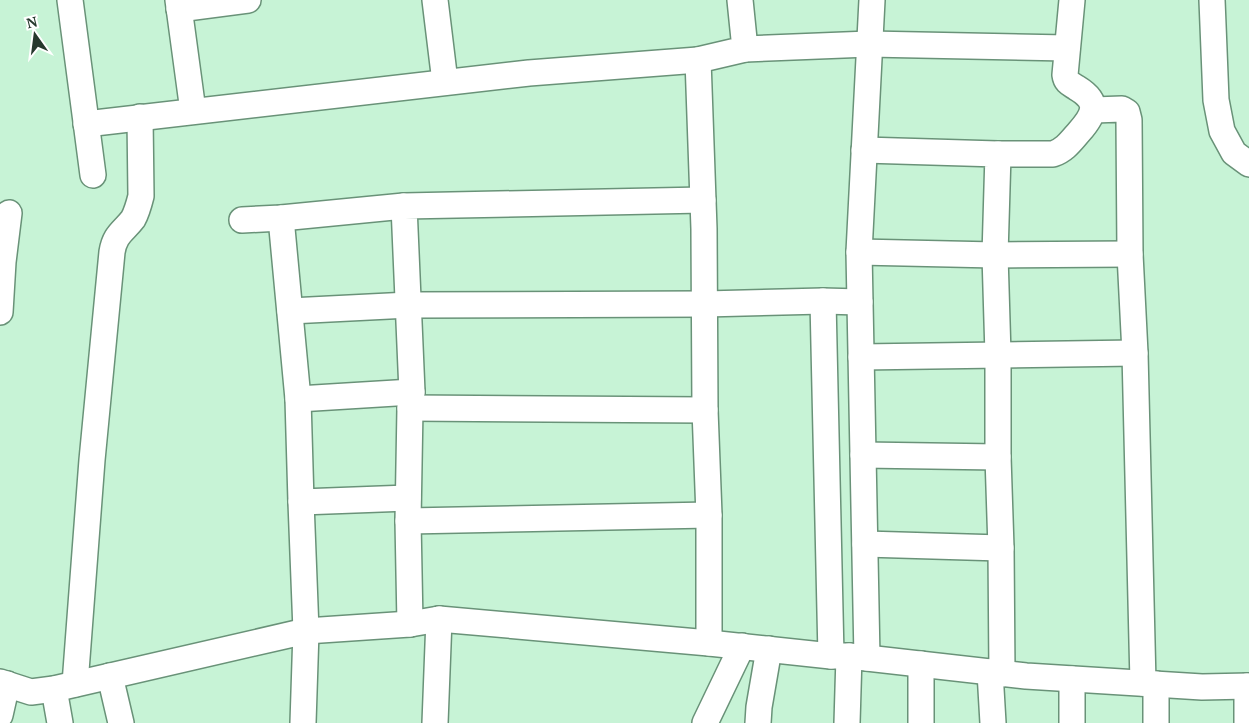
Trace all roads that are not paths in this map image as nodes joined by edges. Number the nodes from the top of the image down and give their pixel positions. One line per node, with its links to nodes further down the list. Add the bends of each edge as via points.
1 (70, 0): 17 (street)
2 (248, 0): 8 (street)
3 (435, 0): 13 (street)
4 (740, 0): 11 (street)
5 (872, 0): 9 (street)
6 (1072, 0): 10 (street)
7 (1212, 0): 20 (street, via 1216,100 1222,131 1234,153)
8 (179, 5): 15 (street)
9 (869, 44): 10 (street); 11 (street); 18 (street)
10 (1067, 48): 14 (street, via 1065,79 1090,99)
11 (745, 49): 12 (street)
12 (698, 60): 13 (street); 22 (street)
13 (445, 82): 15 (street)
14 (1094, 110): 19 (street, via 1086,124 1061,151 1053,154); 28 (street, via 1122,109 1127,112)
15 (193, 111): 16 (street)
16 (140, 117): 17 (street); 63 (street, via 141,196 133,218 113,244 92,460)
17 (86, 124): 21 (street)
18 (864, 150): 19 (street); 27 (street)
19 (998, 154): 29 (street)
20 (1249, 164)
21 (93, 175)
22 (703, 200): 23 (street); 32 (street)
23 (404, 206): 25 (street); 33 (street)
24 (9, 213): 35 (street)
25 (281, 218): 26 (street); 34 (street)
26 (242, 220)
27 (859, 252): 29 (street); 31 (street)
28 (1130, 254): 29 (street); 36 (street)
29 (995, 255): 37 (street)
30 (823, 301): 31 (street); 32 (street); 55 (street)
31 (860, 302): 38 (street)
32 (705, 304): 33 (street); 41 (street)
33 (409, 305): 34 (street); 40 (street)
34 (290, 311): 39 (street)
35 (0, 312)
36 (1135, 353): 37 (street); 61 (street)
37 (998, 355): 38 (street); 43 (street)
38 (861, 357): 42 (street)
39 (298, 399): 40 (street); 44 (street)
40 (411, 400): 41 (street); 45 (street)
41 (705, 410): 46 (street)
42 (863, 455): 43 (street); 47 (street)
43 (998, 457): 48 (street)
44 (301, 502): 45 (street); 51 (street)
45 (408, 510): 46 (street); 50 (street)
46 (709, 515): 52 (street)
47 (864, 544): 48 (street); 55 (street)
48 (1001, 548): 57 (street)
49 (439, 619): 50 (street); 52 (street); 68 (street)
50 (410, 624): 51 (street)
51 (306, 631): 58 (street); 67 (street)
52 (709, 643): 53 (street)
53 (742, 646): 54 (street); 69 (street)
54 (769, 649): 55 (street); 70 (street)
55 (849, 657): 56 (street); 71 (street)
56 (922, 664): 57 (street); 72 (street)
57 (996, 673): 59 (street); 73 (street)
58 (110, 676): 63 (street); 66 (street)
59 (1072, 679): 61 (street); 74 (street)
60 (4, 683): 63 (street, via 31,692); 64 (street)
61 (1150, 684): 62 (street); 75 (street)
62 (1248, 686): 76 (street)
63 (64, 687): 65 (street)
64 (0, 715)
65 (60, 723)
66 (121, 723)
67 (303, 723)
68 (435, 723)
69 (705, 723)
70 (758, 723)
71 (847, 723)
72 (921, 723)
73 (992, 723)
74 (1072, 723)
75 (1156, 723)
76 (1247, 723)

